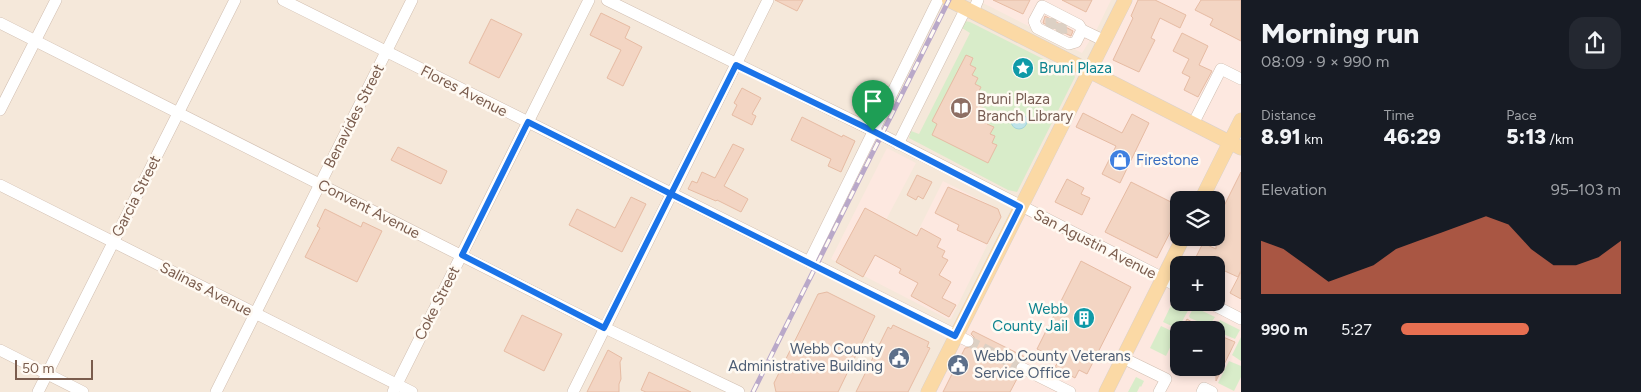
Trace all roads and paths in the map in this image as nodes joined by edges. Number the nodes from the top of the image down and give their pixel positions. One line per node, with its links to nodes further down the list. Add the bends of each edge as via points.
1 (56, 0): 16 (street)
2 (235, 0): 25 (street, Garcia Street)
3 (283, 0): 19 (street, Flores Avenue)
4 (412, 0): 19 (street, Benavides Street)
5 (589, 0): 27 (street, Coke Street)
6 (607, 0): 21 (street, San Agustin Avenue)
7 (768, 0): 21 (street)
8 (938, 0): 29 (street)
9 (949, 0): 11 (main road)
10 (1125, 0): 18 (main road)
11 (972, 7): 17 (main road); 30 (street)
12 (0, 23): 16 (street, Convent Avenue)
13 (1037, 28): 14 (street, via 1034,21 1042,6 1055,16 1079,24); 15 (street); 17 (street)
14 (1082, 30): 15 (street, via 1076,42); 18 (street)
15 (1059, 38): 20 (street)
16 (35, 40): 24 (street); 25 (street, Convent Avenue)
17 (1030, 41): 20 (main road)
18 (1104, 41): 22 (main road)
19 (386, 52): 27 (street, Flores Avenue); 32 (street, Benavides Street)
20 (1062, 58): 22 (main road)
21 (736, 65): 29 (street, San Agustin Avenue); 35 (street)
22 (1090, 72): 28 (main road); 36 (main road)
23 (1241, 79): 28 (street, via 1221,69)
24 (0, 110)
25 (178, 112): 32 (street, Convent Avenue); 37 (street, Garcia Street)
26 (1241, 120): 31 (main road)
27 (528, 122): 35 (street, Flores Avenue); 39 (street, Coke Street)
28 (1193, 124): 31 (main road)
29 (873, 131): 30 (street, San Agustin Avenue); 40 (street)
30 (898, 144): 36 (street, San Agustin Avenue)
31 (1235, 145): 34 (main road)
32 (320, 184): 39 (street, Convent Avenue); 44 (street, Benavides Street)
33 (0, 185): 37 (street, Salinas Avenue)
34 (1207, 191)
35 (671, 194): 40 (street, Flores Avenue); 46 (street)
36 (1020, 207): 41 (street, San Agustin Avenue); 47 (main road)
37 (113, 242): 44 (street, Salinas Avenue); 51 (street, Garcia Street)
38 (1179, 246): 41 (main road)
39 (462, 255): 46 (street, Convent Avenue); 53 (street, Coke Street)
40 (809, 262): 47 (street, Flores Avenue)
41 (1163, 278): 42 (street, San Agustin Avenue); 49 (main road)
42 (1170, 282)
43 (1225, 311): 45 (street)
44 (255, 313): 53 (street, Salinas Avenue); 56 (street, Benavides Street)
45 (1241, 319)
46 (604, 328): 58 (street); 59 (street, Convent Avenue)
47 (962, 338): 60 (main road)
48 (0, 350): 51 (street)
49 (1123, 358): 52 (street, via 1166,379); 62 (main road)
50 (1022, 368): 61 (street)
51 (47, 374): 54 (street, Garcia Street); 55 (street)
52 (1166, 387)
53 (395, 388): 57 (street, Salinas Avenue)
54 (38, 392)
55 (83, 392)
56 (216, 392)
57 (412, 392)
58 (573, 392)
59 (739, 392)
60 (928, 392)
61 (1070, 392)
62 (1106, 392)
63 (1202, 392): 64 (street, via 1204,388)
64 (1212, 392)

